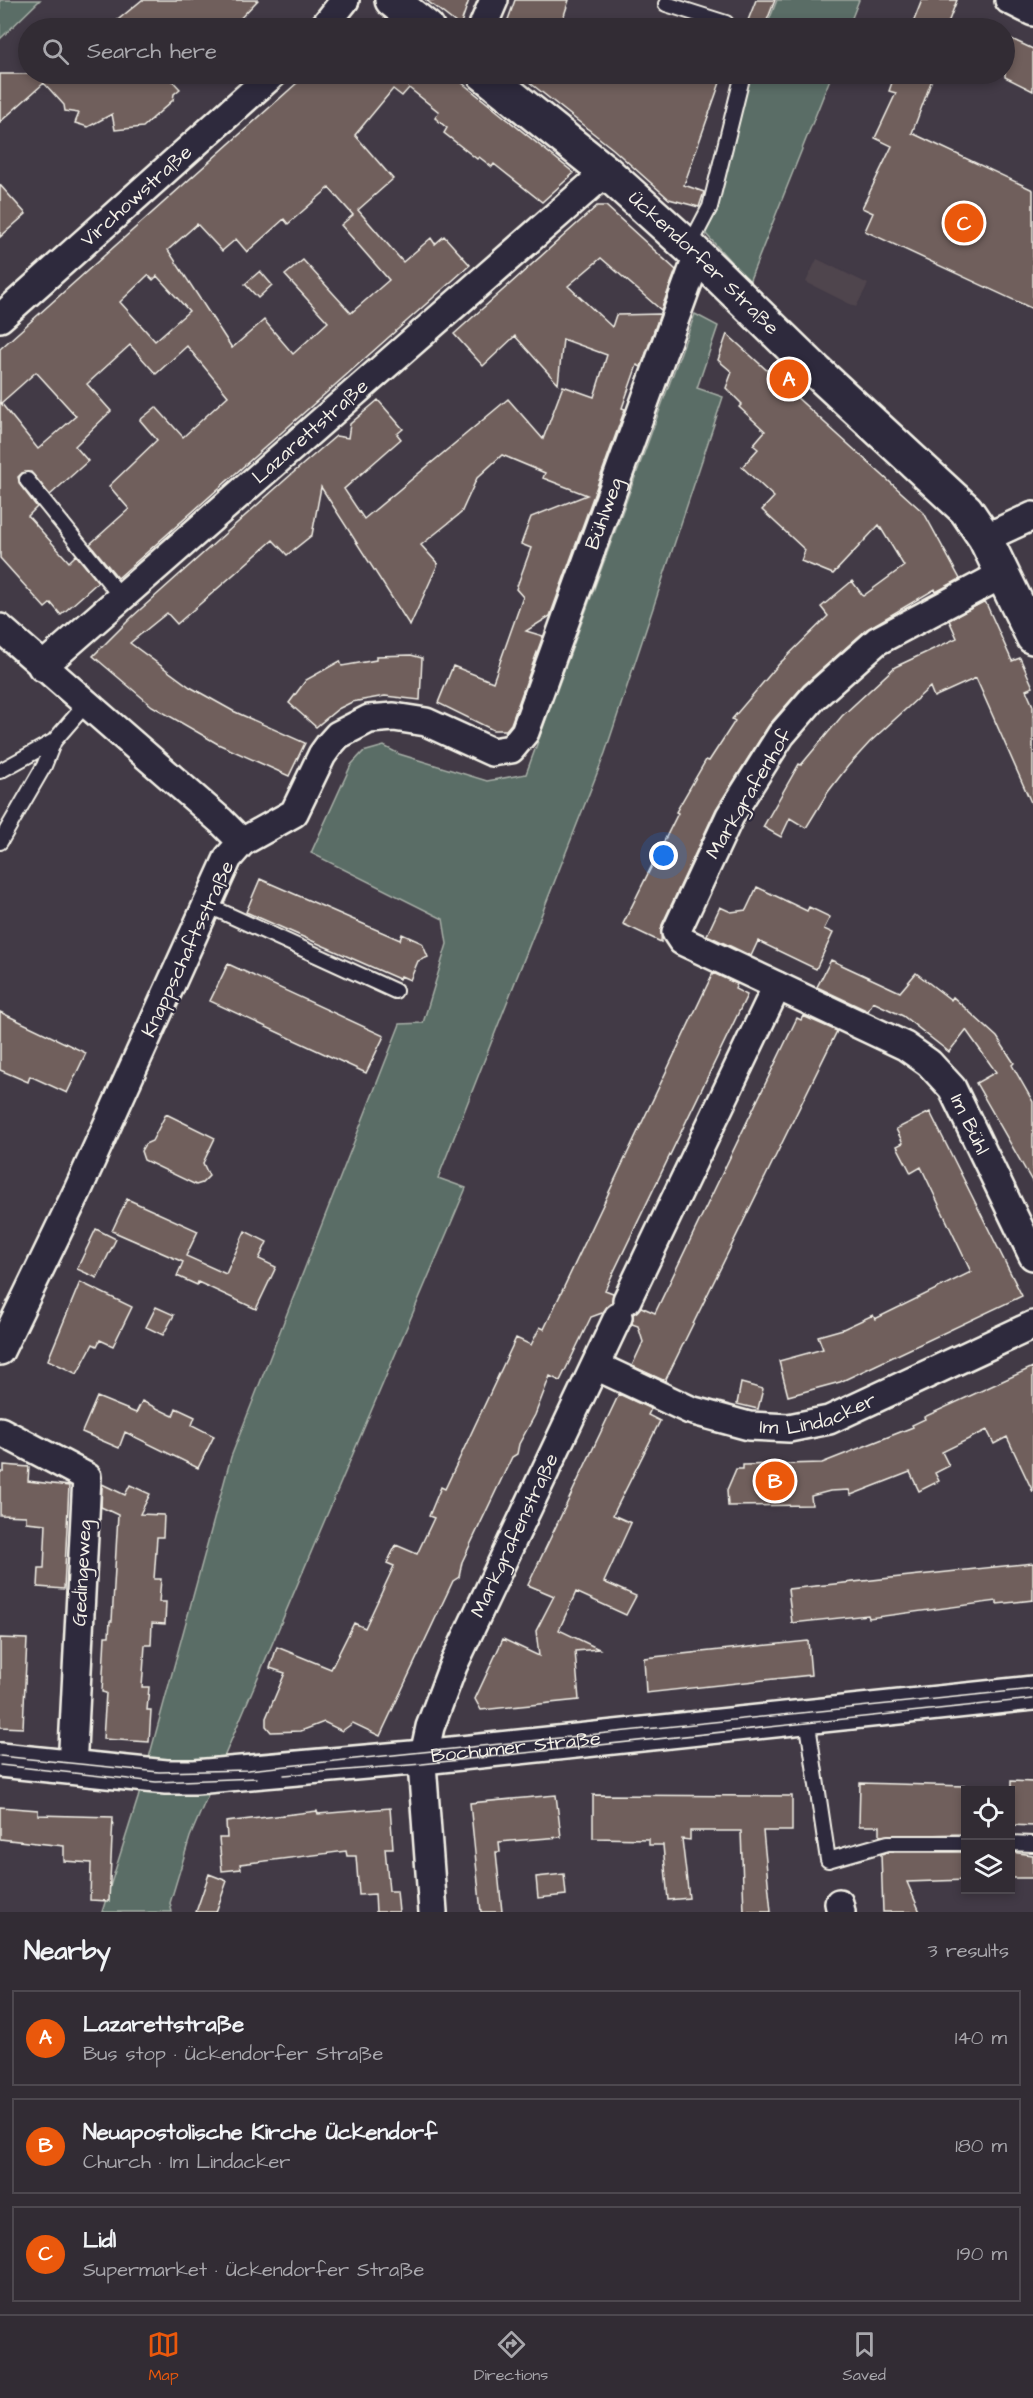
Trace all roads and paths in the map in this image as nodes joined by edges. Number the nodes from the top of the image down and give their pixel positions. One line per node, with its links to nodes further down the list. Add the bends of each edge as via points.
1 (345, 0): 7 (street)
2 (392, 0): 8 (main road)
3 (494, 0): 9 (street)
4 (1009, 0): 6 (street)
5 (666, 4): 10 (lane)
6 (1033, 12)
7 (331, 18)
8 (415, 18)
9 (486, 18)
10 (710, 18)
11 (262, 84): 16 (street, Virchowstraße)
12 (496, 84): 14 (main road, Ückendorfer Straße)
13 (740, 84): 15 (lane, via 710,207)
14 (606, 172): 15 (main road, Ückendorfer Straße); 21 (street, Lazarettstraße)
15 (694, 251): 19 (main road, Ückendorfer Straße, via 808,364 966,510); 29 (street, Bühlweg, via 525,732 511,749 492,752 426,722 394,717 369,719 338,735 330,744 294,813)
16 (0, 318)
17 (27, 480): 21 (lane)
18 (1033, 516): 19 (street)
19 (985, 538): 20 (main road, Ückendorfer Straße)
20 (1003, 573): 23 (main road, Ückendorfer Straße); 31 (street, Markgrafenhof, via 877,641 846,666 781,735 726,824 677,926 678,938)
21 (122, 598): 24 (street, Lazarettstraße)
22 (0, 628): 24 (street, Knappschaftsstraße)
23 (1033, 637)
24 (42, 667): 25 (street, Knappschaftsstraße)
25 (86, 704): 26 (lane); 29 (street, Knappschaftsstraße)
26 (54, 741): 27 (lane); 28 (lane)
27 (0, 771)
28 (0, 842)
29 (242, 842): 30 (street, Knappschaftsstraße, via 228,858)
30 (207, 905): 32 (lane); 36 (street, Knappschaftsstraße)
31 (777, 986): 33 (street, Markgrafenhof); 37 (street, Markgrafenstraße)
32 (396, 991)
33 (869, 1028): 34 (street, Im Bühl, via 929,1063 952,1088)
34 (1033, 1256)
35 (1033, 1325): 37 (street, Im Lindacker, via 829,1420 789,1428 749,1426 690,1410)
36 (0, 1351)
37 (596, 1366): 41 (street, Markgrafenstraße, via 453,1666)
38 (0, 1431): 43 (street, Gedingeweg, via 87,1477)
39 (1032, 1694): 40 (main road, Bochumer Straße)
40 (807, 1718): 41 (main road, Bochumer Straße); 44 (lane, via 828,1860 888,1843)
41 (423, 1757): 43 (main road, Bochumer Straße, via 195,1777); 47 (street)
42 (0, 1760): 43 (main road, Bochumer Straße)
43 (72, 1768)
44 (961, 1843)
45 (1015, 1843): 46 (lane)
46 (1033, 1844)
47 (434, 1912)

